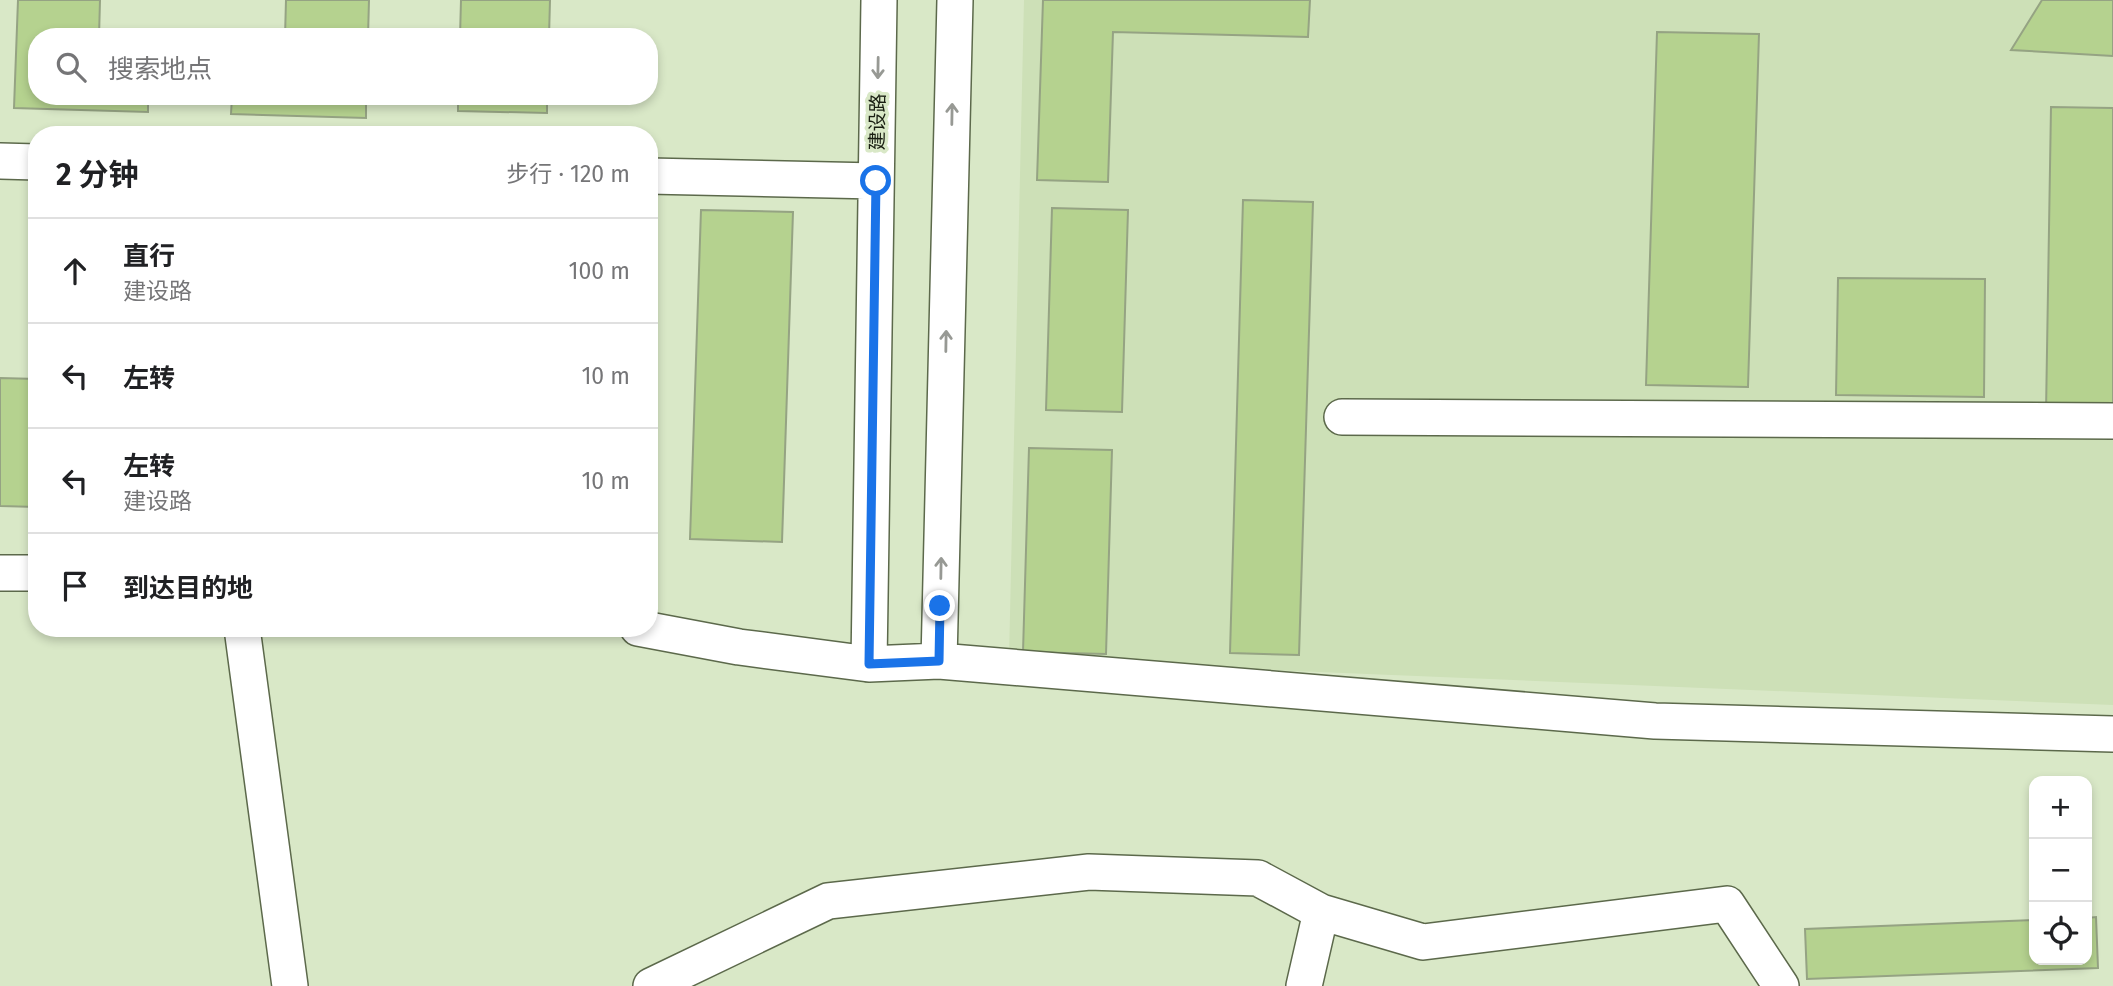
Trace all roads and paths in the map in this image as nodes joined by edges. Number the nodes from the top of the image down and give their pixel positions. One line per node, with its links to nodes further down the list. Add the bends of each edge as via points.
1 (879, 0): 6 (street, 建设路, one-way to 6)
2 (955, 0): 13 (street, one-way to 2)
3 (0, 161): 4 (street)
4 (28, 162)
5 (658, 176): 6 (street)
6 (876, 181): 14 (street, 建设路)
7 (1342, 417): 8 (street)
8 (2113, 421)
9 (0, 573): 10 (street)
10 (28, 573)
11 (658, 632): 14 (street)
12 (243, 637): 17 (street)
13 (939, 661): 14 (street); 15 (street, via 1655,721)
14 (869, 664)
15 (2113, 734)
16 (1321, 912): 18 (street, via 1258,878 1088,872 828,901); 19 (street); 20 (street, via 1423,942 1727,905)
17 (290, 986)
18 (651, 986)
19 (1304, 986)
20 (1781, 986)

